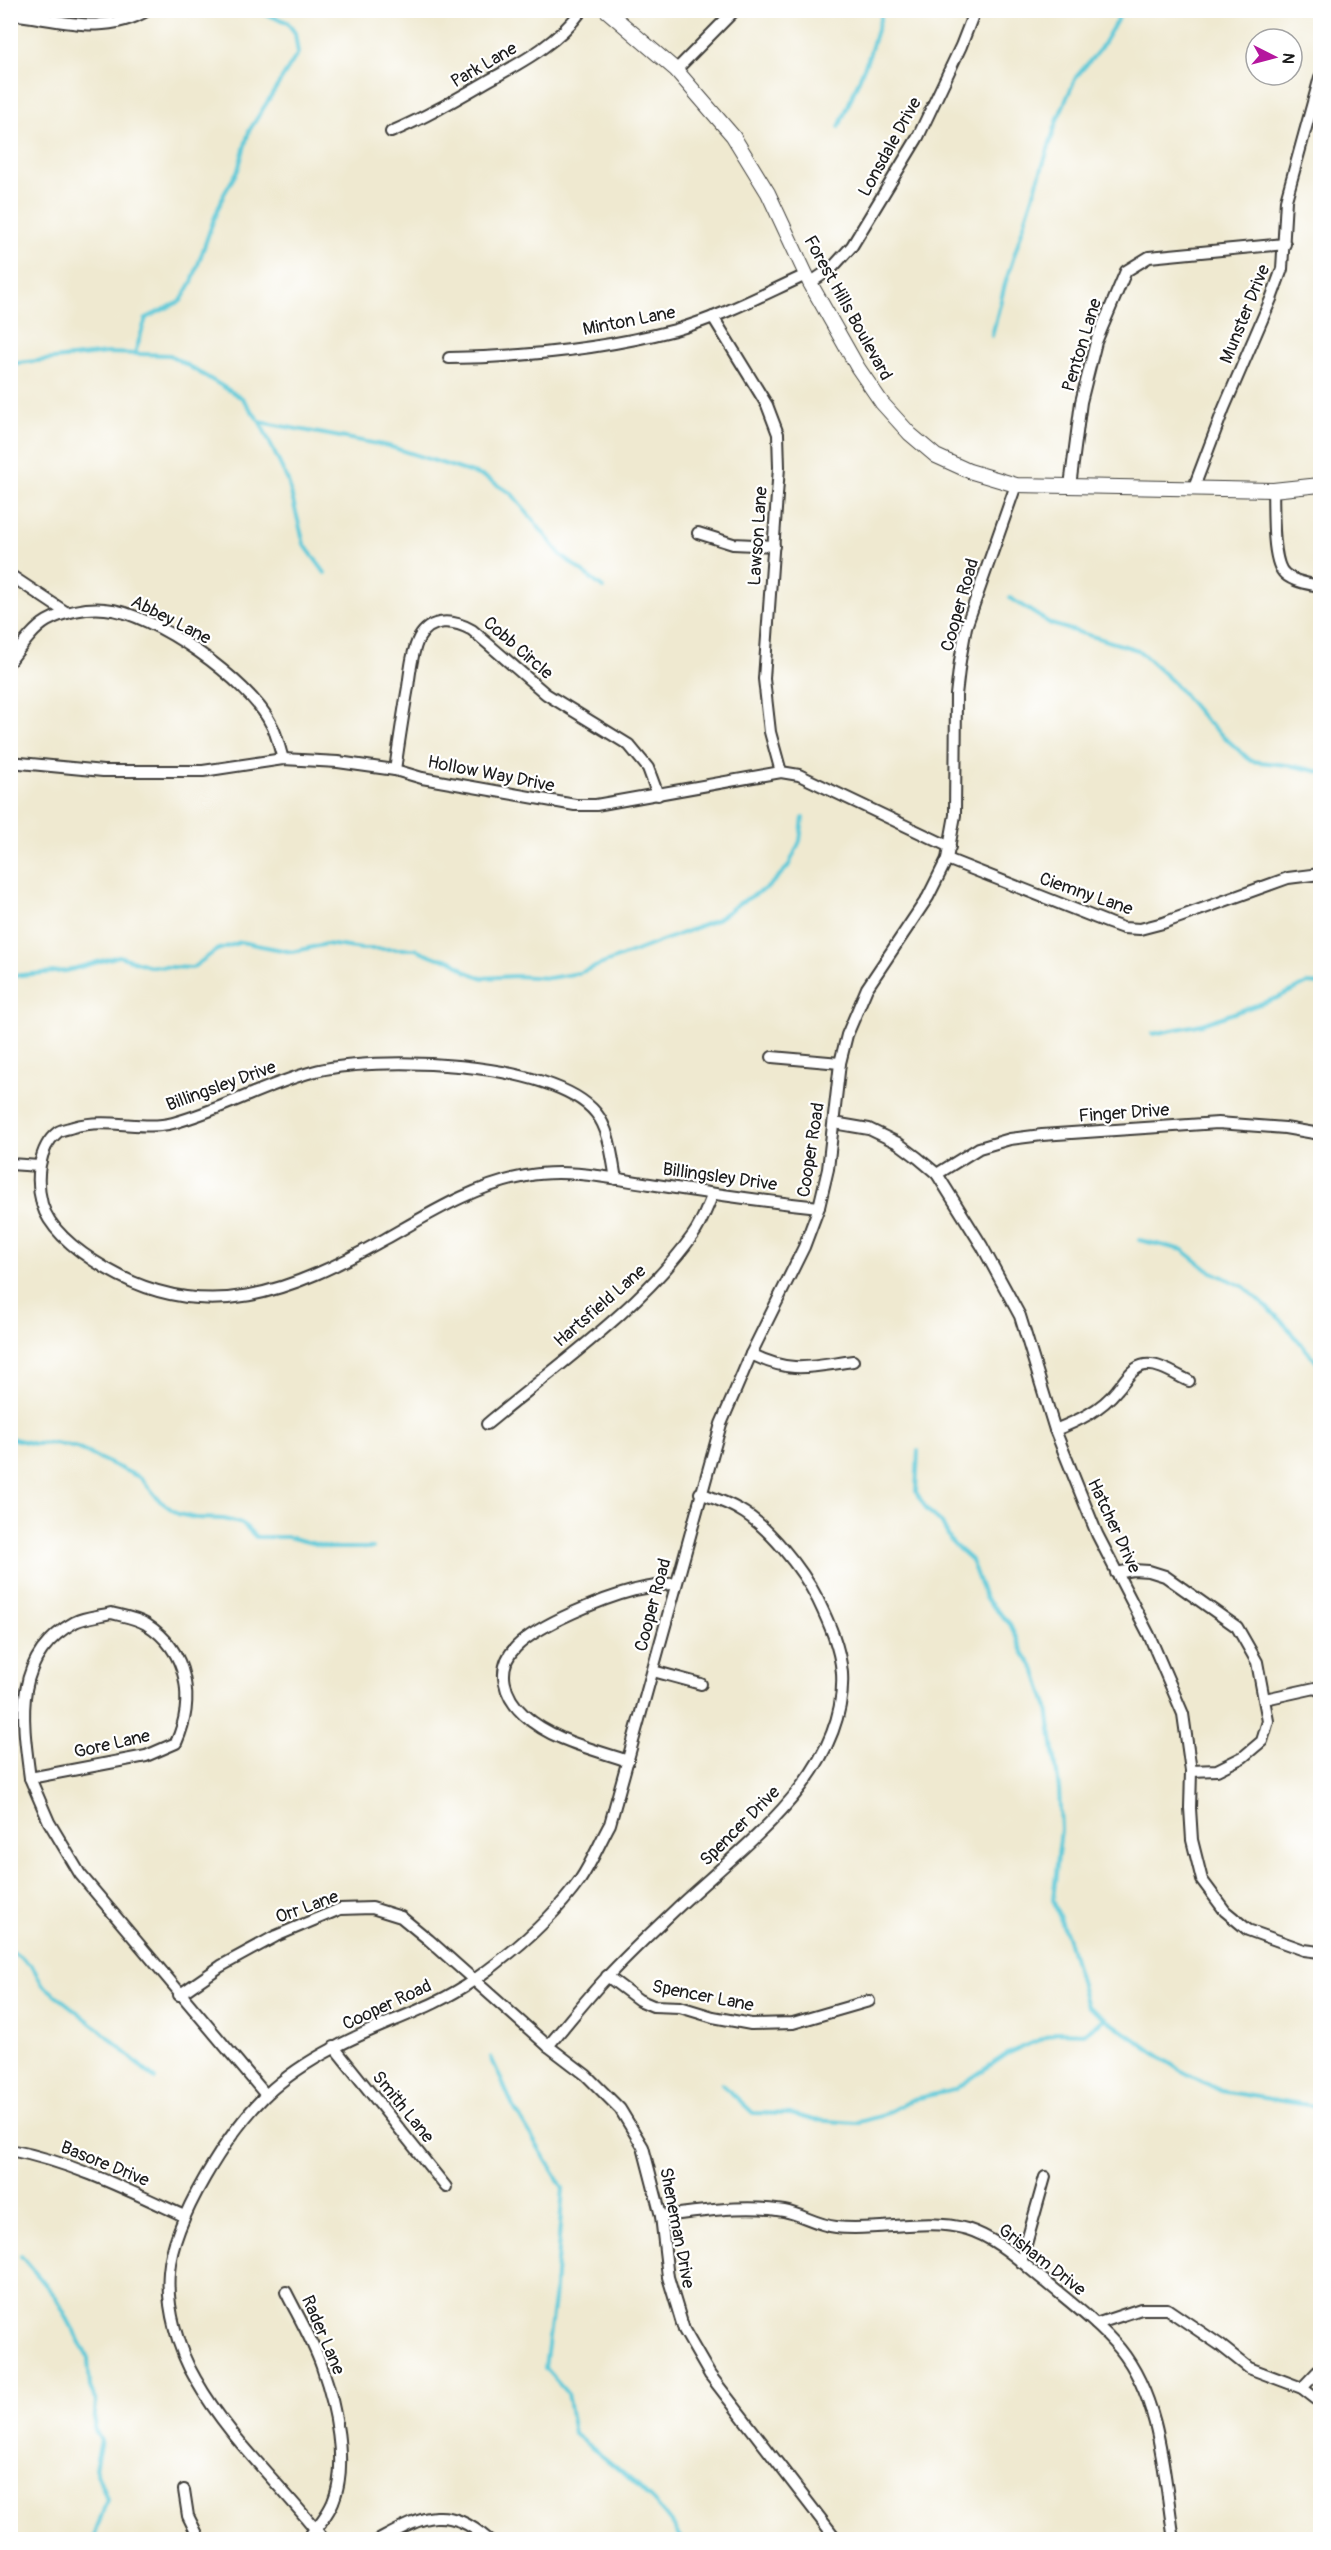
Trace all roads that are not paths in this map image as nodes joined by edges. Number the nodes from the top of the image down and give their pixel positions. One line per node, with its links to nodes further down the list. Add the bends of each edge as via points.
1 (148, 10): 6 (street, via 121,23 90,26)
2 (582, 10): 9 (street, Park Lane, via 569,28 542,51 428,116)
3 (606, 10): 7 (main road, Forest Hills Boulevard)
4 (735, 10): 7 (street)
5 (975, 10): 11 (street, Lonsdale Drive, via 918,136 852,246 832,268)
6 (10, 14)
7 (675, 70): 11 (main road, Forest Hills Boulevard, via 733,136 768,193)
8 (1320, 77): 10 (street, Munster Drive, via 1286,200)
9 (391, 132)
10 (1285, 244): 16 (street, Penton Lane, via 1149,257 1126,271 1096,342 1081,402); 17 (street, Munster Drive, via 1271,300)
11 (808, 279): 12 (street, Minton Lane); 14 (main road, Forest Hills Boulevard, via 858,368 910,434 936,456)
12 (713, 317): 13 (street, Minton Lane, via 676,329 563,350); 20 (street, Lawson Lane, via 767,405 778,434)
13 (449, 358)
14 (1016, 485): 16 (main road, Forest Hills Boulevard); 30 (street, Cooper Road, via 966,627 956,704 955,815)
15 (1320, 485): 18 (main road, Forest Hills Boulevard)
16 (1070, 486): 17 (main road, Forest Hills Boulevard)
17 (1194, 487): 18 (main road, Forest Hills Boulevard)
18 (1273, 490): 22 (street, via 1276,549 1283,573)
19 (698, 533): 20 (street, via 733,544)
20 (774, 546): 28 (street, Lawson Lane, via 764,679 770,732)
21 (10, 575): 23 (street)
22 (1320, 586)
23 (67, 613): 24 (street, Abbey Lane, via 46,621); 25 (street, Abbey Lane, via 106,609 131,616 207,656 260,707 272,724)
24 (10, 661)
25 (282, 759): 26 (street, Hollow Way Drive, via 203,771 103,771); 27 (street, Hollow Way Drive)
26 (10, 762)
27 (394, 770): 29 (street, Hollow Way Drive, via 575,805); 29 (street, Cobb Circle, via 419,638 437,622 460,623 546,694 629,745 648,768)
28 (781, 772): 29 (street, Hollow Way Drive); 30 (street, Hollow Way Drive, via 799,775)
29 (658, 795)
30 (950, 847): 31 (street, Cooper Road)
31 (947, 859): 32 (street, Ciemny Lane, via 1108,923 1140,929 1288,878); 34 (street, Cooper Road, via 928,897 867,988)
32 (1320, 874)
33 (772, 1057): 34 (street)
34 (840, 1063): 35 (street, Cooper Road)
35 (834, 1123): 39 (street, Hatcher Drive, via 884,1135); 42 (street, Cooper Road)
36 (1320, 1134): 39 (street, Finger Drive, via 1218,1123 1010,1139 979,1148)
37 (10, 1164): 38 (street)
38 (39, 1166): 40 (street, Billingsley Drive, via 59,1131 83,1124 168,1124 278,1081 316,1071 349,1065 419,1062 533,1078 567,1092 600,1117); 40 (street, Billingsley Drive, via 43,1208 52,1224 88,1258 142,1287 200,1299 250,1297 288,1286 350,1258 478,1188 529,1175 555,1173)
39 (937, 1174): 47 (street, Hatcher Drive, via 1020,1316)
40 (616, 1179): 41 (street, Billingsley Drive)
41 (713, 1194): 42 (street, Billingsley Drive); 46 (street, Hartsfield Lane, via 695,1233 665,1270)
42 (819, 1207): 43 (street, Cooper Road, via 804,1247)
43 (751, 1354): 44 (street, via 774,1365 796,1368); 48 (street, Cooper Road, via 721,1424)
44 (853, 1361)
45 (1189, 1380): 47 (street, via 1156,1366 1135,1368 1110,1398 1080,1420)
46 (487, 1424)
47 (1055, 1430): 49 (street, Hatcher Drive)
48 (700, 1493): 50 (street, Cooper Road); 59 (street, Spencer Drive, via 739,1509 765,1530 814,1592 833,1631 842,1674 838,1714 809,1775 773,1821)
49 (1116, 1573): 54 (street, via 1133,1569 1165,1576 1237,1627 1257,1662); 56 (street, Hatcher Drive, via 1149,1635 1183,1714)
50 (676, 1583): 51 (street, Cooper Road); 55 (street, via 620,1594 548,1625 515,1648 505,1665 506,1692 524,1716 560,1737)
51 (653, 1671): 52 (street); 55 (street, Cooper Road)
52 (701, 1684)
53 (1320, 1691): 54 (street, via 1315,1688)
54 (1265, 1699): 56 (street, via 1268,1721 1262,1741 1243,1757 1217,1770)
55 (628, 1761): 60 (street, Cooper Road, via 610,1824 580,1879 546,1921)
56 (1191, 1772): 58 (street, Hatcher Drive, via 1190,1808 1196,1861 1213,1897 1248,1930)
57 (30, 1778): 57 (street, Gore Lane, via 146,1756 176,1743 184,1725 187,1685 167,1644 147,1625 111,1613 76,1621 48,1643 30,1676 24,1698 22,1720); 61 (street, Gore Lane, via 49,1822 80,1874)
58 (1320, 1952)
59 (607, 1977): 62 (street, Spencer Lane, via 653,2006 680,2007 751,2024 793,2023); 63 (street, Spencer Drive)
60 (473, 1981): 61 (street, Orr Lane, via 401,1917 372,1908 340,1909 276,1936); 63 (street, Sheneman Drive); 64 (street, Cooper Road, via 440,2000)
61 (179, 1995): 65 (street, Gore Lane)
62 (869, 2001)
63 (548, 2046): 70 (street, Sheneman Drive, via 586,2075 620,2109 643,2148)
64 (334, 2047): 65 (street, Cooper Road); 68 (street, Smith Lane)
65 (266, 2095): 69 (street, Cooper Road, via 221,2151)
66 (10, 2150): 69 (street, Basore Drive, via 83,2170)
67 (1045, 2177): 71 (street)
68 (446, 2187)
69 (184, 2216): 78 (street, Cooper Road, via 169,2271 169,2292 175,2325 195,2378 252,2458)
70 (661, 2216): 71 (street, Grisham Drive, via 746,2208 787,2211 835,2227 946,2225 988,2238); 84 (street, Sheneman Drive, via 668,2277 684,2330 710,2374)
71 (1021, 2262): 73 (street, Grisham Drive)
72 (286, 2292): 78 (street, Rader Lane, via 322,2366 336,2423 338,2483 333,2502)
73 (1096, 2324): 75 (street, via 1141,2309 1167,2309 1249,2368); 85 (street, Grisham Drive, via 1121,2350 1157,2428)
74 (1320, 2369): 75 (street)
75 (1302, 2388): 76 (street)
76 (1320, 2402)
77 (184, 2490): 79 (street, via 188,2516)
78 (316, 2529): 80 (street, Rader Lane); 81 (street, Cooper Road)
79 (200, 2540)
80 (306, 2540)
81 (324, 2540)
82 (379, 2540): 83 (street, via 429,2516 457,2521)
83 (489, 2540)
84 (837, 2540)
85 (1174, 2540)

